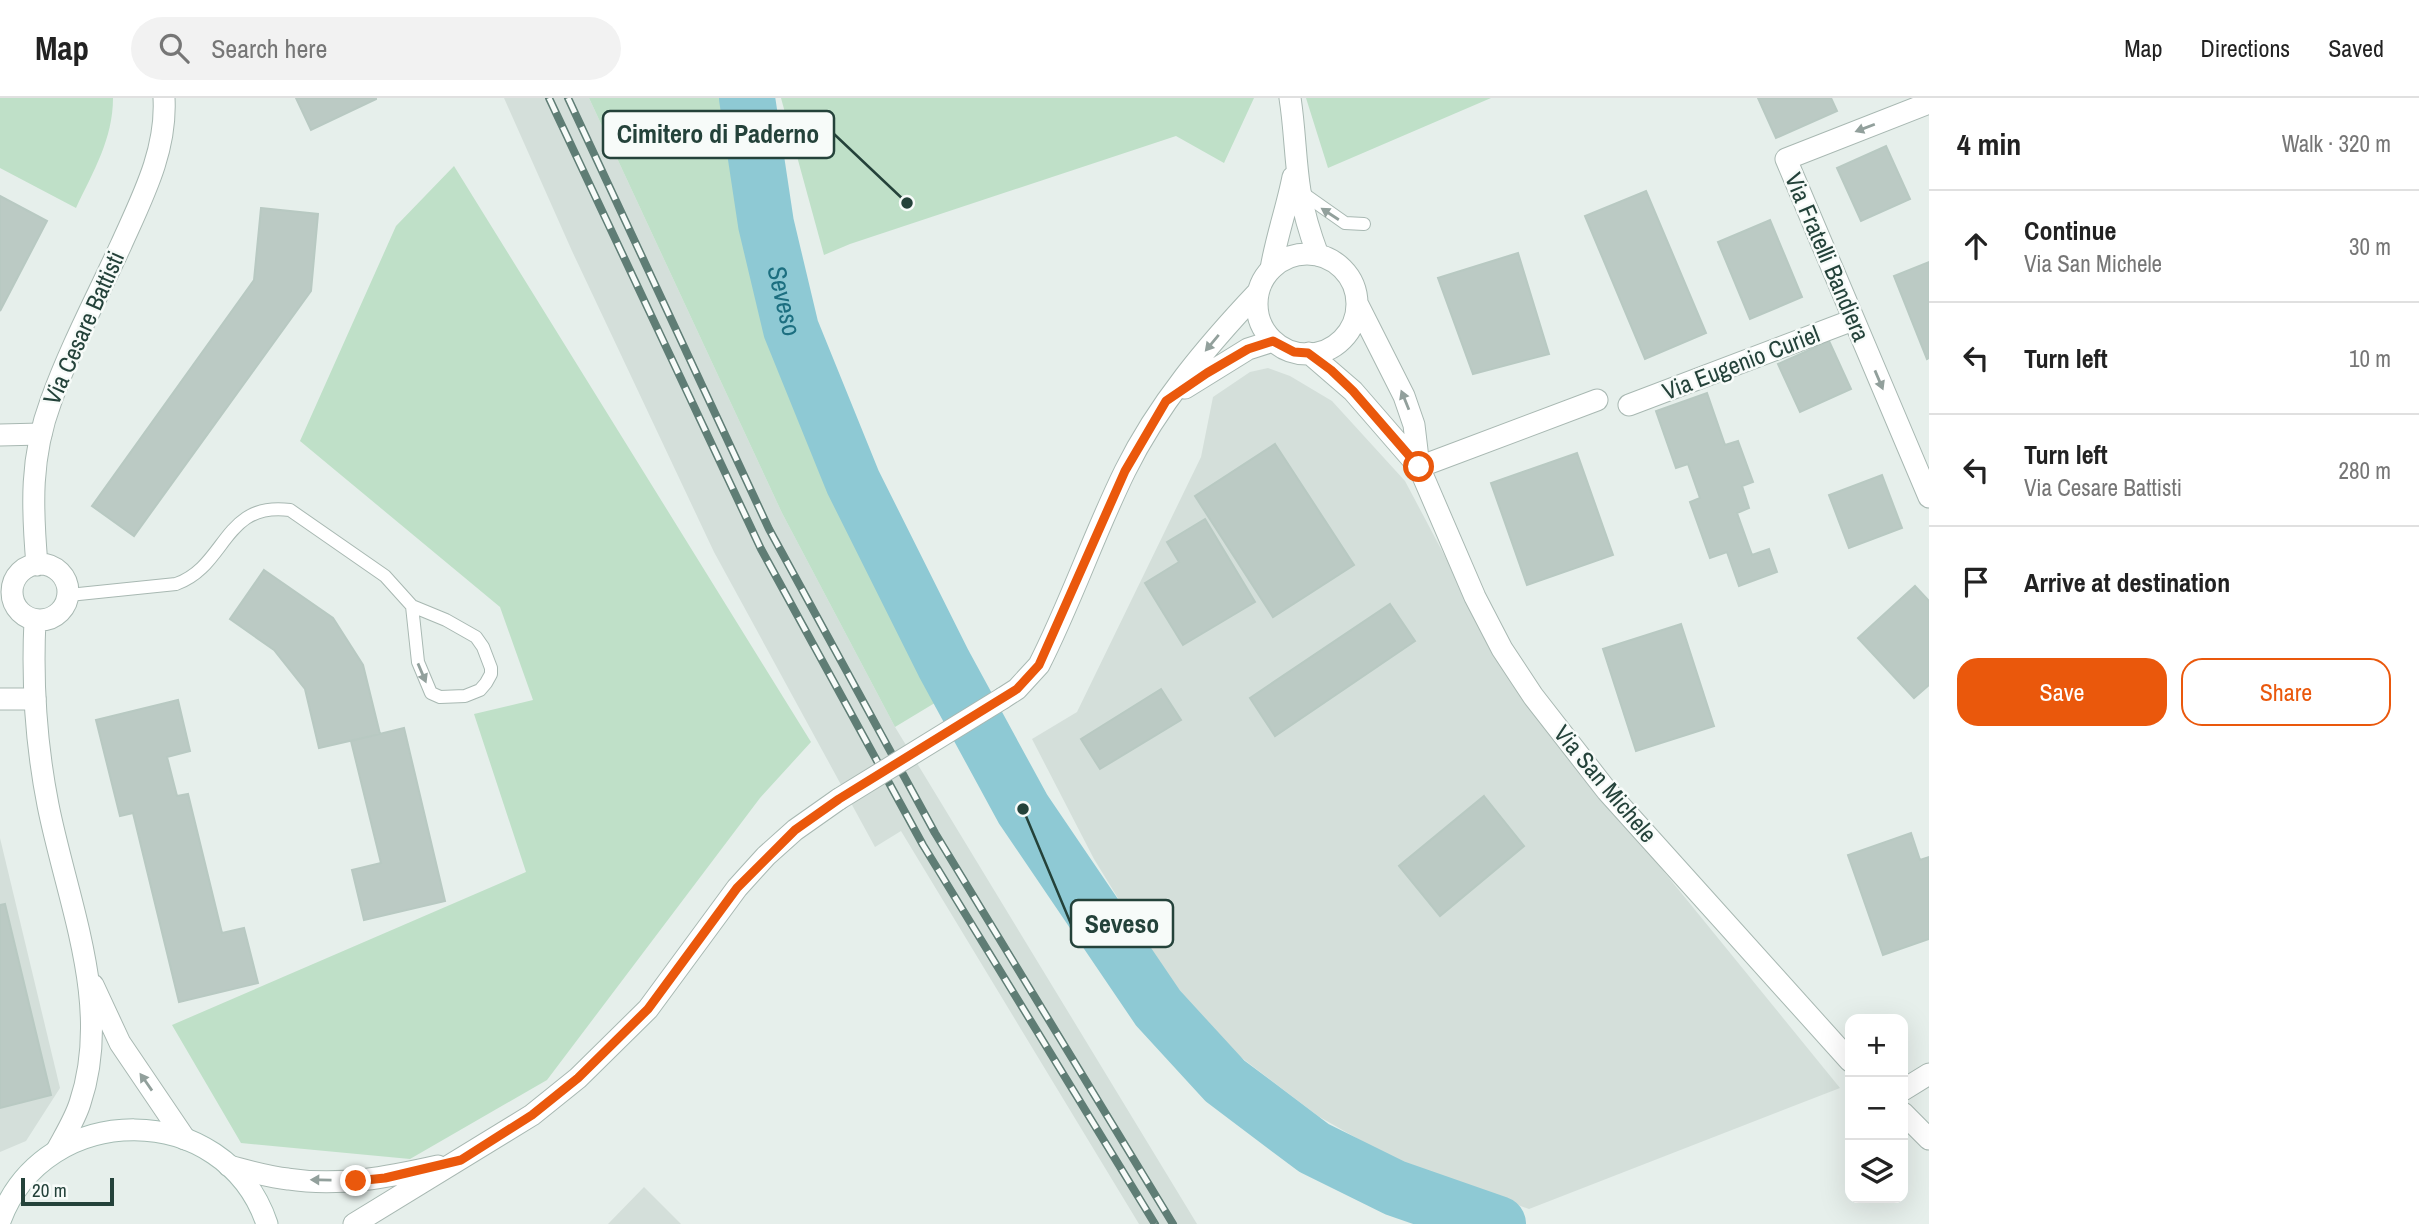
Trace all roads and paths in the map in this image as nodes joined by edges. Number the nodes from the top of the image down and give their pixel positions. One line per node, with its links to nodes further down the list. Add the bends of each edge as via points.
1 (164, 98): 17 (street, Via Cesare Battisti, via 163,128 152,177 64,369)
2 (1290, 98): 4 (street)
3 (1929, 103): 11 (street, Via Fratelli Bandiera, one-way to 11, via 1786,159)
4 (1296, 161): 5 (street); 8 (street)
5 (1300, 192): 6 (lane, one-way to 5, via 1345,223); 7 (street)
6 (1364, 224)
7 (1318, 255): 8 (street, via 1288,257); 10 (street, via 1348,276)
8 (1270, 269): 9 (street)
9 (1258, 292): 12 (street, via 1258,316); 15 (street, one-way to 15)
10 (1357, 303): 13 (street, via 1354,319 1341,340); 19 (street, Via San Michele, one-way to 10, via 1414,425 1404,396)
11 (1853, 320): 16 (street, Via Eugenio Curiel); 20 (street, Via Fratelli Bandiera, one-way to 20)
12 (1273, 341): 13 (street, via 1294,352); 15 (street, via 1248,349)
13 (1308, 353): 19 (street, Via San Michele, via 1353,391)
14 (1597, 400): 19 (street)
15 (1166, 401): 35 (street, bridge, via 1125,471 1039,665 1017,689 795,830 766,856 714,918 648,1009 578,1078 532,1115)
16 (1629, 405)
17 (41, 434): 18 (street); 21 (street, Via Cesare Battisti, via 34,469)
18 (0, 435)
19 (1419, 467): 28 (street, Via San Michele, via 1475,597 1533,696 1607,791)
20 (1929, 497)
21 (37, 565): 22 (street, via 60,572); 24 (street, via 22,571 12,594 17,609)
22 (69, 596): 23 (lane, via 189,579 238,523 256,511 274,508 290,510 377,569); 24 (street, via 60,612 44,621)
23 (412, 606): 23 (lane, one-way to 23, via 418,662 431,693 453,697 480,690 491,668 476,637)
24 (35, 620): 26 (street)
25 (0, 699): 26 (street)
26 (35, 699): 27 (street, via 48,807)
27 (86, 967): 32 (street, one-way to 27, via 120,1043); 34 (street, via 89,1064 80,1104)
28 (1845, 1055)
29 (1929, 1074): 30 (street)
30 (1908, 1087)
31 (1908, 1118): 33 (street)
32 (185, 1139): 34 (street, via 147,1129 109,1130); 36 (street)
33 (1929, 1139)
34 (57, 1150): 37 (street, via 27,1176)
35 (461, 1160): 36 (street, one-way to 36, via 356,1181 289,1180); 39 (street)
36 (229, 1166): 38 (street, via 256,1200)
37 (1, 1215)
38 (267, 1224)
39 (354, 1224)

